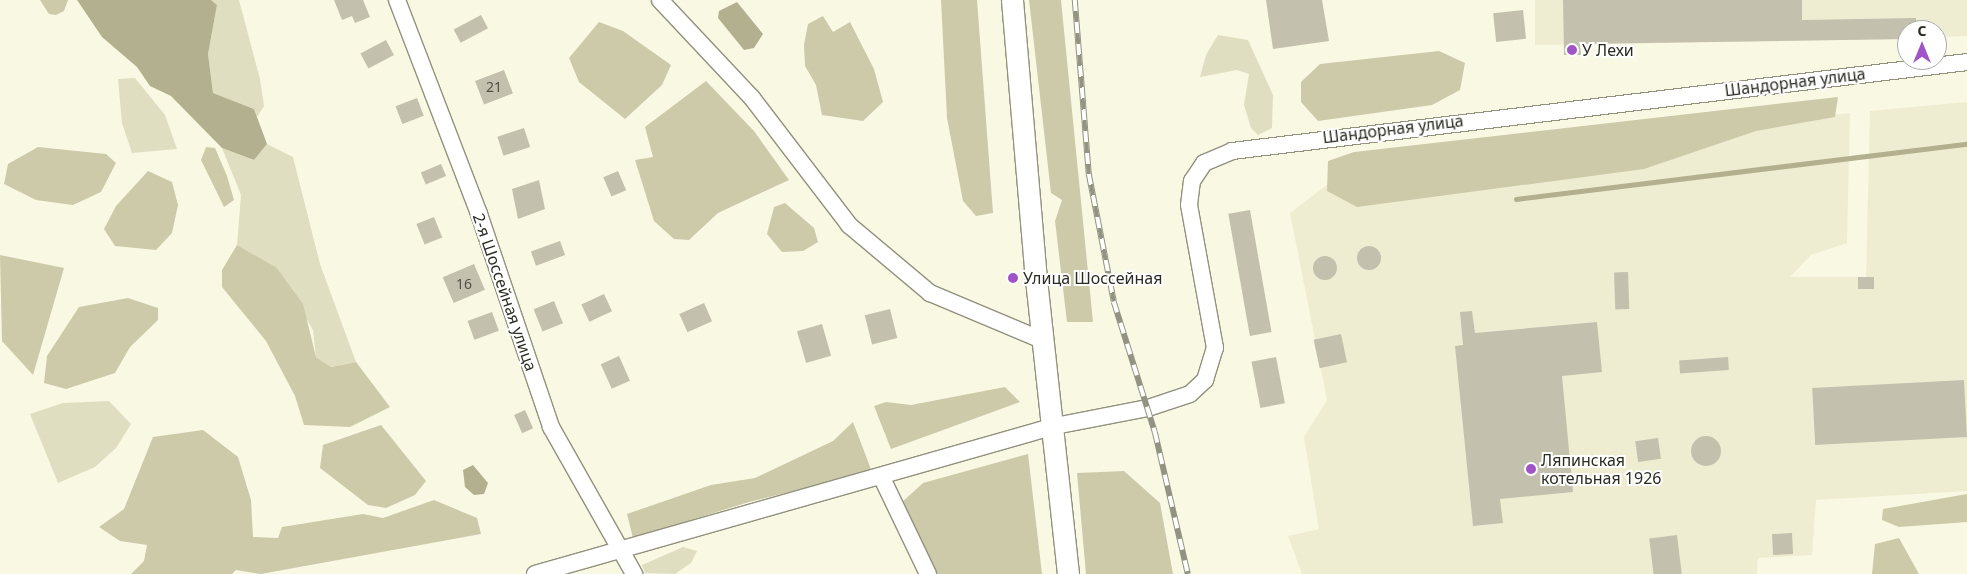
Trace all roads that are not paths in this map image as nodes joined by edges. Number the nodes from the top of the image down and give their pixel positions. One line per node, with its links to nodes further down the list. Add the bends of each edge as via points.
1 (397, 0): 8 (street, 2-я Шоссейная улица, via 475,205 551,426)
2 (660, 0): 5 (street, via 752,98 849,225 930,293)
3 (1012, 0): 5 (main road)
4 (1967, 62): 6 (street, Шандорная улица, via 1232,151 1204,163 1192,180 1189,204 1215,348 1205,380 1190,394 1148,408)
5 (1044, 341): 6 (main road)
6 (1054, 426): 7 (street, Шандорная улица); 12 (main road)
7 (881, 476): 8 (street, Шандорная улица); 11 (street)
8 (622, 552): 9 (street, Шандорная улица); 10 (street, 2-я Шоссейная улица)
9 (535, 574)
10 (634, 574)
11 (928, 574)
12 (1068, 574)

